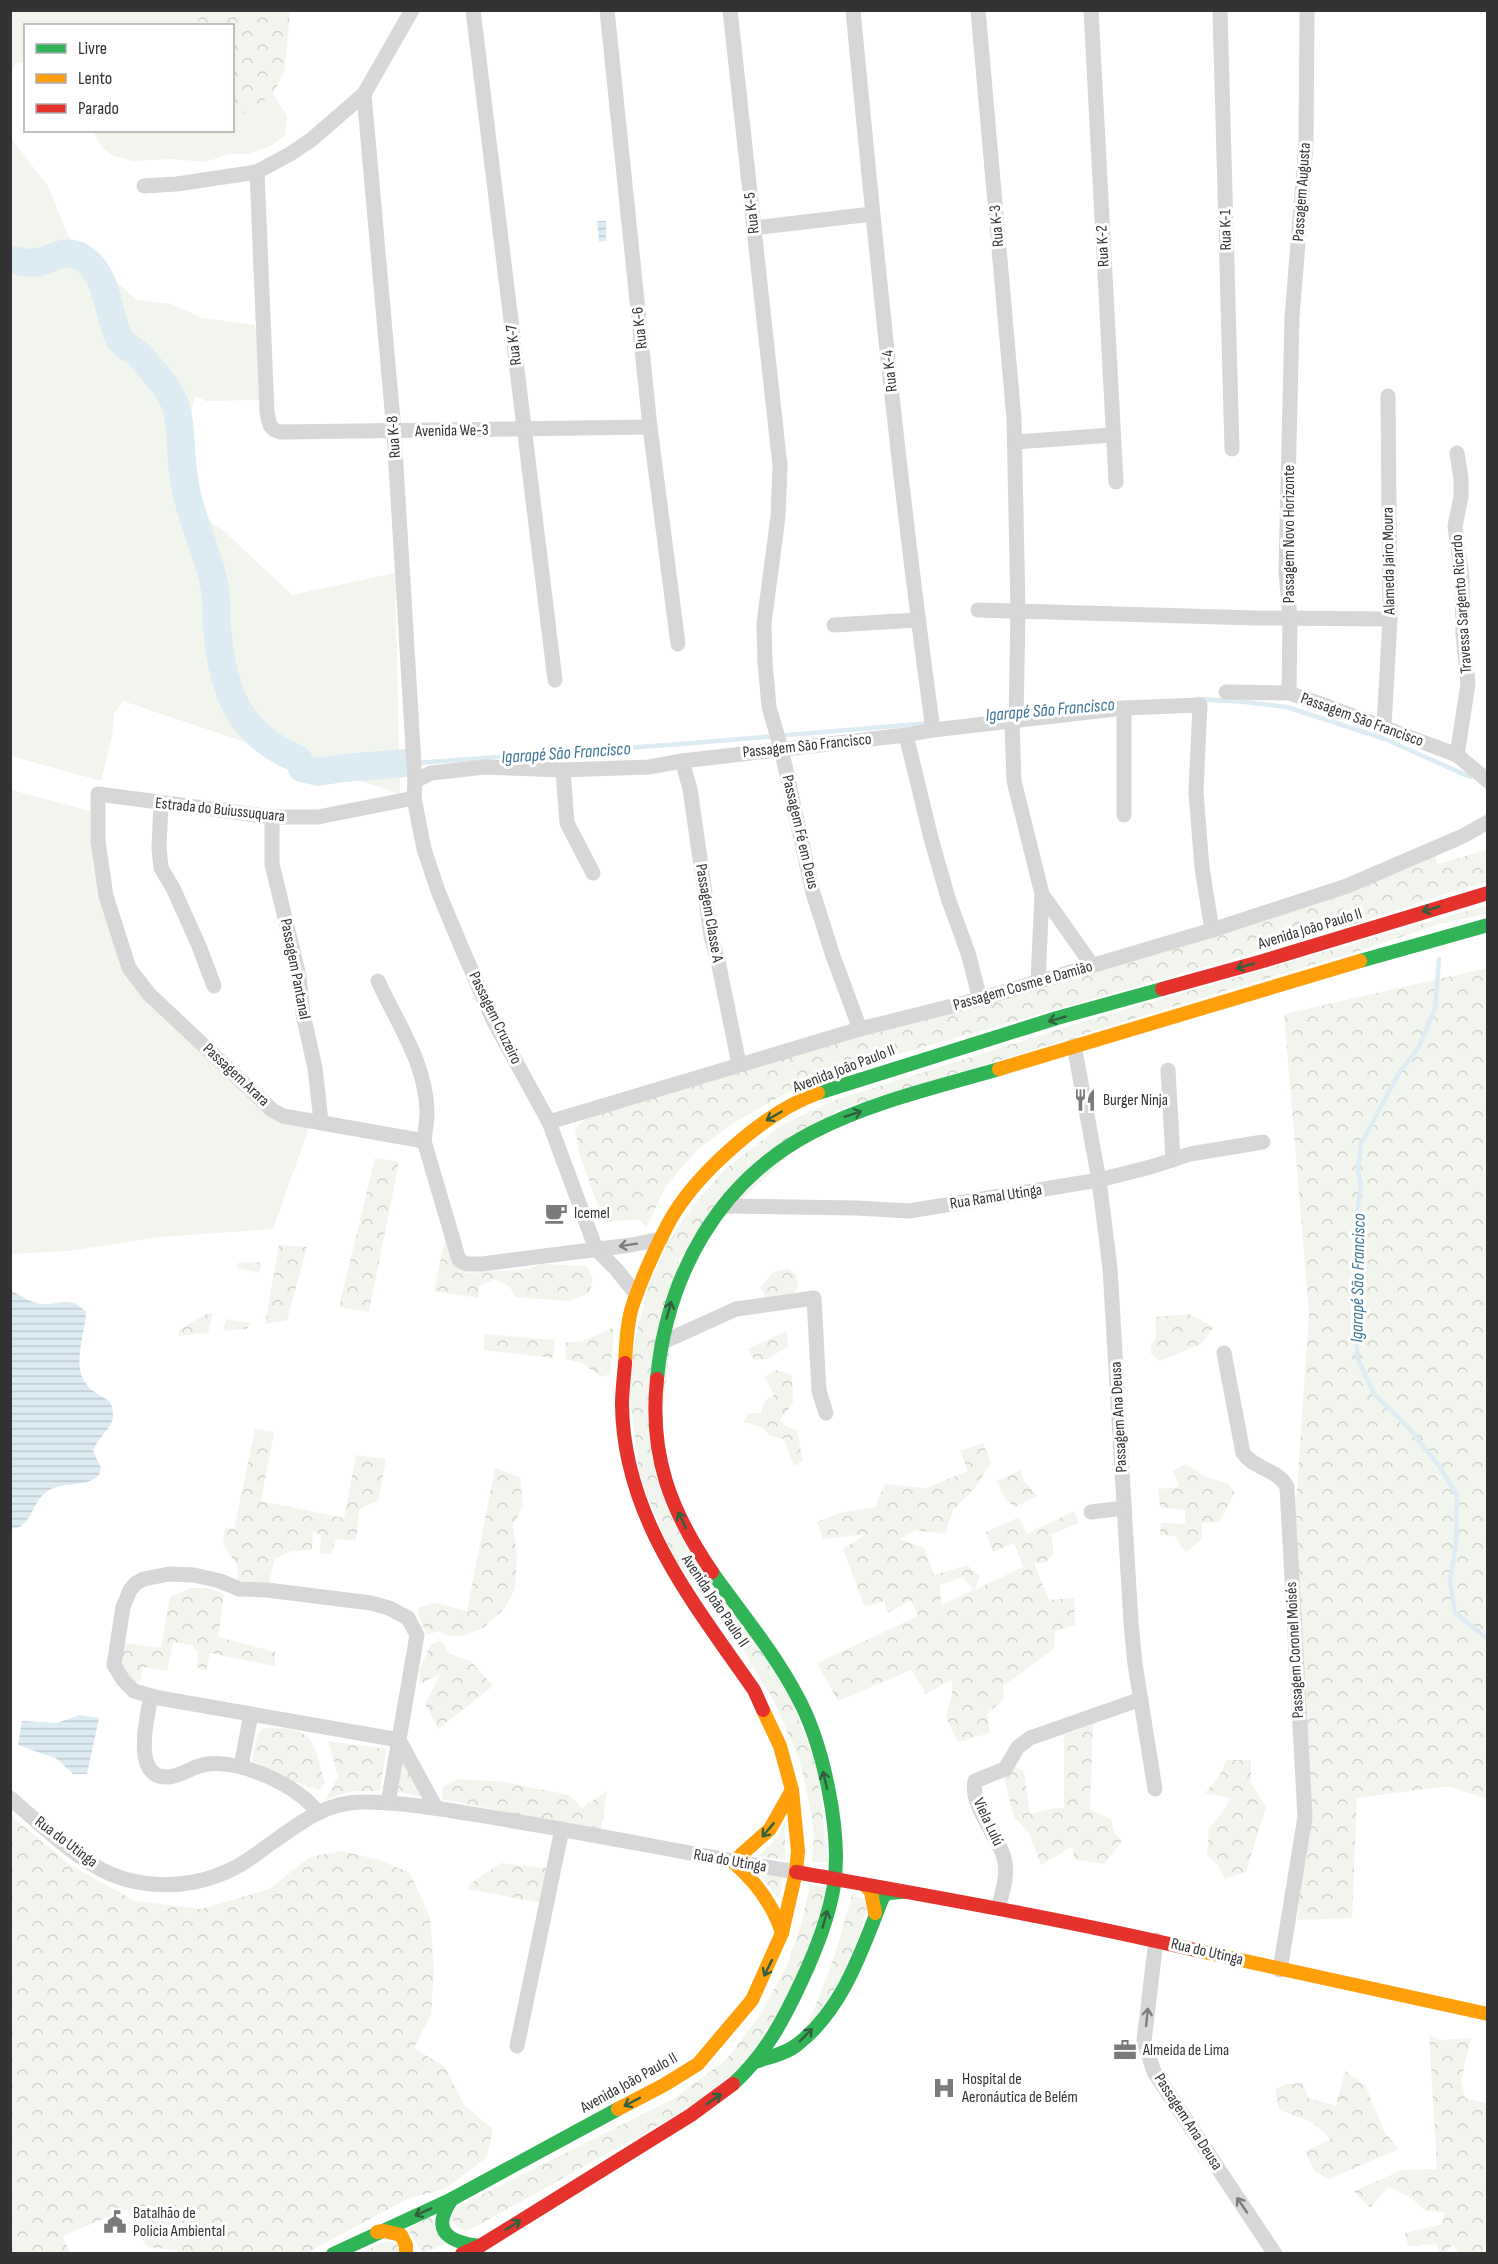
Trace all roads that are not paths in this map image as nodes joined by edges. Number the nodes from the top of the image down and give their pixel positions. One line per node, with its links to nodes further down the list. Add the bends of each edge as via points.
1 (412, 10): 10 (street)
2 (474, 10): 19 (street, Rua K-7)
3 (607, 10): 18 (street, Rua K-6)
4 (730, 10): 14 (street, Rua K-5)
5 (853, 10): 13 (street, Rua K-4)
6 (978, 10): 22 (street, Rua K-3)
7 (1091, 10): 21 (street, Rua K-2)
8 (1220, 10): 23 (street, Rua K-1)
9 (1307, 10): 15 (street, Passagem Augusta, via 1306,145)
10 (364, 94): 11 (street, via 311,140); 20 (street, Rua K-8)
11 (257, 172): 12 (street); 20 (street, Avenida We-3, via 269,426 281,432)
12 (144, 186)
13 (872, 214): 14 (street); 30 (street, Rua K-4)
14 (754, 228): 17 (street, Rua K-5)
15 (1291, 374): 28 (street, Passagem Novo Horizonte, via 1286,571)
16 (1388, 396): 29 (street, Alameda Jairo Moura)
17 (776, 416): 41 (street, Passagem Fé em Deus, via 780,466 778,517 764,623 769,707)
18 (650, 427): 19 (street, Avenida We-3); 32 (street, Rua K-6)
19 (525, 429): 20 (street, Avenida We-3); 33 (street, Rua K-7)
20 (394, 432): 44 (street, Rua K-8)
21 (1112, 435): 22 (street); 25 (street, Rua K-2)
22 (1014, 442): 27 (street, Rua K-3)
23 (1232, 449)
24 (1457, 453): 42 (street, Travessa Sargento Ricardo, via 1461,497 1455,526 1468,684)
25 (1116, 482)
26 (978, 610): 27 (street)
27 (1018, 610): 28 (street); 37 (street, Rua K-3)
28 (1290, 618): 29 (street); 35 (street, Passagem Novo Horizonte)
29 (1390, 619): 39 (street, Alameda Jairo Moura)
30 (917, 620): 31 (street); 38 (street, Rua K-4)
31 (834, 625)
32 (678, 644)
33 (555, 680)
34 (1226, 692): 35 (street, Passagem São Francisco)
35 (1289, 693): 39 (street, Passagem São Francisco)
36 (1124, 708): 37 (street, Passagem São Francisco); 50 (street); 57 (street, Passagem São Francisco, via 1200,705 1196,792)
37 (1015, 718): 38 (street, Passagem São Francisco); 55 (street, Rua K-3, via 1014,781)
38 (932, 725): 40 (street, Passagem São Francisco)
39 (1384, 726): 42 (street, Passagem São Francisco)
40 (906, 735): 41 (street, Passagem São Francisco); 62 (street, via 931,838)
41 (778, 741): 43 (street, Passagem São Francisco); 63 (street, Passagem Fé em Deus, via 816,902)
42 (1457, 755): 46 (street, Passagem São Francisco)
43 (682, 761): 45 (street, Passagem São Francisco, via 649,767); 65 (street, Passagem Classe A, via 690,789 711,936)
44 (415, 769): 45 (street, Passagem São Francisco, via 431,773 485,767); 48 (street, Passagem Cruzeiro)
45 (563, 770): 53 (street, via 567,823)
46 (1488, 781)
47 (98, 794): 49 (street, Estrada do Buiussuquara); 67 (street, Passagem Arara, via 98,841 106,896 122,950 138,982 273,1110 283,1116)
48 (414, 798): 51 (street, Estrada do Buiussuquara, via 318,817); 68 (street, Passagem Cruzeiro, via 424,849 438,891 494,1022)
49 (161, 804): 51 (street, Estrada do Buiussuquara); 61 (street, via 161,868)
50 (1124, 815)
51 (272, 818): 67 (street, Passagem Pantanal, via 272,864 299,976)
52 (1488, 822): 57 (street, Passagem Cosme e Damião, via 1347,886)
53 (593, 873)
54 (1488, 893): 74 (main road, Avenida João Paulo II, one-way to 74, via 1263,962 898,1065 812,1095 768,1119 727,1153 696,1185)
55 (1042, 894): 58 (street); 60 (street)
56 (1488, 925): 64 (main road, Avenida João Paulo II)
57 (1212, 930): 58 (street, Passagem Cosme e Damião)
58 (1092, 965): 60 (street, Passagem Cosme e Damião)
59 (378, 981): 69 (street, via 419,1065 427,1113)
60 (1038, 982): 62 (street, Passagem Cosme e Damião)
61 (214, 986)
62 (980, 999): 63 (street, Passagem Cosme e Damião)
63 (860, 1029): 65 (street, Passagem Cosme e Damião)
64 (1074, 1045): 72 (street, Passagem Ana Deusa); 73 (main road, Avenida João Paulo II, one-way to 64, via 778,1153 836,1119)
65 (739, 1064): 68 (street, Passagem Cosme e Damião)
66 (1168, 1070): 71 (street)
67 (321, 1121): 69 (street, Passagem Arara)
68 (549, 1122): 75 (street, Passagem Cruzeiro)
69 (424, 1141): 75 (street, via 459,1260 474,1265)
70 (1263, 1142): 71 (street, Rua Ramal Utinga)
71 (1173, 1160): 72 (street, Rua Ramal Utinga)
72 (1099, 1180): 73 (street, Rua Ramal Utinga, via 909,1211); 80 (street, Passagem Ana Deusa, via 1110,1268)
73 (724, 1206): 77 (main road, Avenida João Paulo II, one-way to 73, via 668,1311 685,1263)
74 (661, 1239): 75 (street, one-way to 75); 76 (main road, Avenida João Paulo II)
75 (596, 1249): 76 (street)
76 (636, 1294): 88 (main road, Avenida João Paulo II, via 625,1355 622,1405 636,1491 672,1572 754,1690 780,1746)
77 (662, 1343): 79 (street, via 736,1309 814,1298 819,1392); 96 (main road, Avenida João Paulo II, one-way to 77, via 832,1816 815,1744 800,1702 694,1545 665,1484 655,1424)
78 (1224, 1353): 103 (street, Passagem Coronel Moisés, via 1243,1454 1279,1476 1287,1487 1305,1817)
79 (826, 1413)
80 (1124, 1508): 81 (street); 83 (street, Passagem Ana Deusa, via 1131,1623)
81 (1091, 1512)
82 (151, 1696): 84 (street); 85 (street, via 134,1691 114,1665 123,1607 130,1590 144,1579 194,1575 239,1589 371,1603 408,1618 417,1635); 86 (street, via 145,1729 149,1769 166,1778 206,1764)
83 (1141, 1699): 87 (street, Passagem Ana Deusa); 99 (street, Viela Lulú, via 1030,1738 1018,1746 1005,1769 975,1781 974,1791 1005,1864 1006,1877)
84 (251, 1714): 85 (street); 86 (street)
85 (399, 1740): 90 (street); 91 (street)
86 (241, 1766): 92 (street, via 262,1773 310,1801)
87 (1155, 1789)
88 (792, 1790): 94 (main road, one-way to 94, via 770,1829); 95 (main road, Avenida João Paulo II, via 798,1834)
89 (10, 1798): 92 (street, Rua do Utinga, via 95,1867 120,1878 165,1885 198,1882 235,1868)
90 (388, 1803): 91 (street, Rua do Utinga); 92 (street, Rua do Utinga, via 358,1802)
91 (436, 1808): 93 (street, Rua do Utinga)
92 (317, 1812)
93 (562, 1829): 94 (street, Rua do Utinga); 105 (street)
94 (734, 1862): 95 (street, Rua do Utinga); 101 (main road, via 757,1884)
95 (796, 1872): 96 (main road, Rua do Utinga); 101 (main road, Avenida João Paulo II)
96 (835, 1880): 97 (main road, Rua do Utinga); 106 (main road, Avenida João Paulo II, one-way to 96, via 777,2029 815,1950)
97 (865, 1886): 98 (main road, Rua do Utinga); 100 (main road, via 871,1892)
98 (902, 1892): 99 (main road, Rua do Utinga); 100 (main road, via 888,1893)
99 (998, 1908): 102 (main road, Rua do Utinga)
100 (875, 1913): 106 (main road, one-way to 100, via 787,2051 823,2019 853,1970)
101 (783, 1933): 107 (main road, Avenida João Paulo II, one-way to 107, via 752,2000 698,2064)
102 (1156, 1940): 103 (main road, Rua do Utinga); 113 (street, Passagem Ana Deusa, one-way to 102, via 1154,2072 1144,2041)
103 (1280, 1970): 104 (main road, Rua do Utinga)
104 (1488, 2014)
105 (517, 2046)
106 (755, 2062): 109 (main road, Avenida João Paulo II, one-way to 106, via 720,2095)
107 (452, 2199): 108 (main road, Avenida João Paulo II, one-way to 108); 109 (main road, via 444,2209 444,2230 462,2245)
108 (377, 2232): 110 (main road, Avenida João Paulo II); 111 (main road, via 401,2235)
109 (480, 2246): 112 (main road, Avenida João Paulo II)
110 (333, 2253)
111 (406, 2253)
112 (462, 2253)
113 (1275, 2253)

